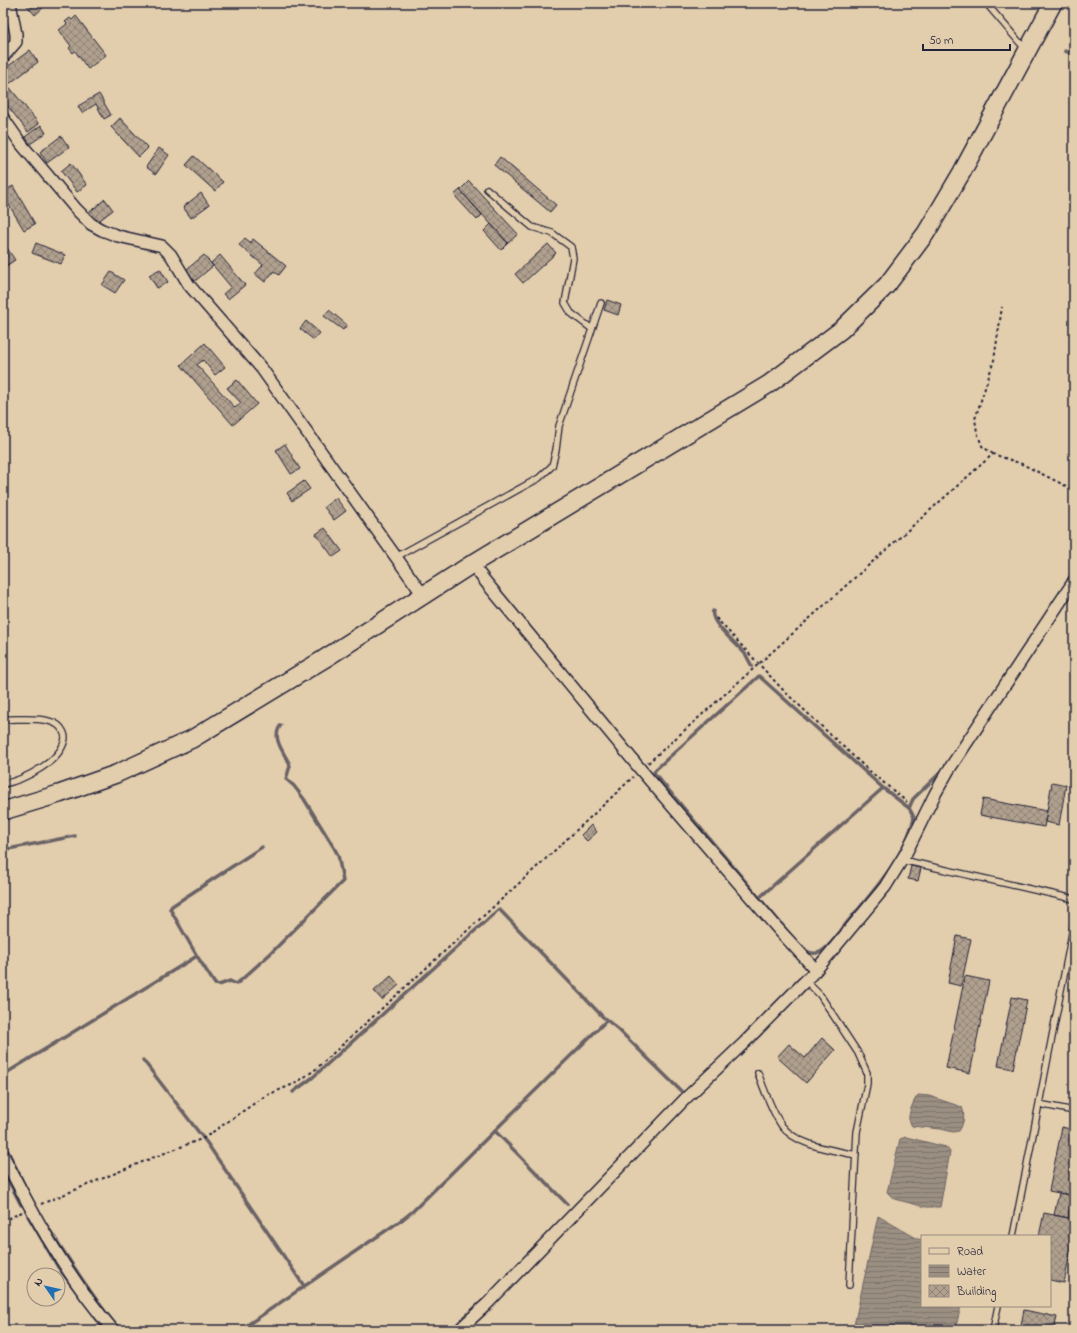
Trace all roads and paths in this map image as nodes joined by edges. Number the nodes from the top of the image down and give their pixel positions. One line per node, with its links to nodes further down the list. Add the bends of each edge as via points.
1 (10, 3): 5 (street, via 16,42)
2 (986, 3): 4 (lane)
3 (1053, 3): 4 (main road)
4 (1028, 51): 14 (main road, via 926,233 887,285 841,330 769,384)
5 (3, 57)
6 (3, 118): 13 (street, via 27,151 91,224 118,236 162,246 171,255 189,285 262,369)
7 (487, 189): 10 (lane, via 532,227 552,233 571,247 573,258 565,303 571,313)
8 (601, 303): 10 (lane)
9 (1002, 307): 11 (path, via 994,360 975,419 982,446)
10 (592, 329): 13 (lane, via 559,426 552,466 539,478)
11 (993, 454): 12 (path, via 1022,464); 18 (path)
12 (1074, 490)
13 (396, 557): 16 (street)
14 (472, 564): 16 (main road); 20 (street)
15 (1074, 581): 24 (street, via 948,771)
16 (423, 594): 23 (main road, via 324,659 192,739 116,774)
17 (716, 618): 18 (path)
18 (760, 664): 20 (path); 22 (path, via 784,691 866,768)
19 (3, 719): 21 (lane, via 47,720 59,726 65,735 64,746 57,756 36,772)
20 (641, 770): 27 (street); 34 (path, via 316,1069 296,1083 265,1096 204,1138)
21 (3, 784)
22 (907, 802)
23 (3, 811)
24 (902, 860): 25 (lane); 27 (street, via 884,887)
25 (1074, 899)
26 (1074, 923): 30 (lane)
27 (816, 970): 28 (street)
28 (806, 981): 33 (lane, via 820,995 854,1046 867,1073 857,1132); 40 (street, via 686,1098)
29 (758, 1073): 33 (lane, via 768,1100 782,1126 792,1136 815,1146)
30 (1040, 1104): 31 (lane); 36 (lane)
31 (1074, 1111)
32 (3, 1155): 34 (street)
33 (856, 1155): 37 (lane)
34 (30, 1209): 35 (path); 39 (street, via 68,1270)
35 (3, 1221)
36 (1012, 1235)
37 (849, 1285)
38 (998, 1307): 41 (lane)
39 (113, 1330)
40 (459, 1330)
41 (993, 1330)

